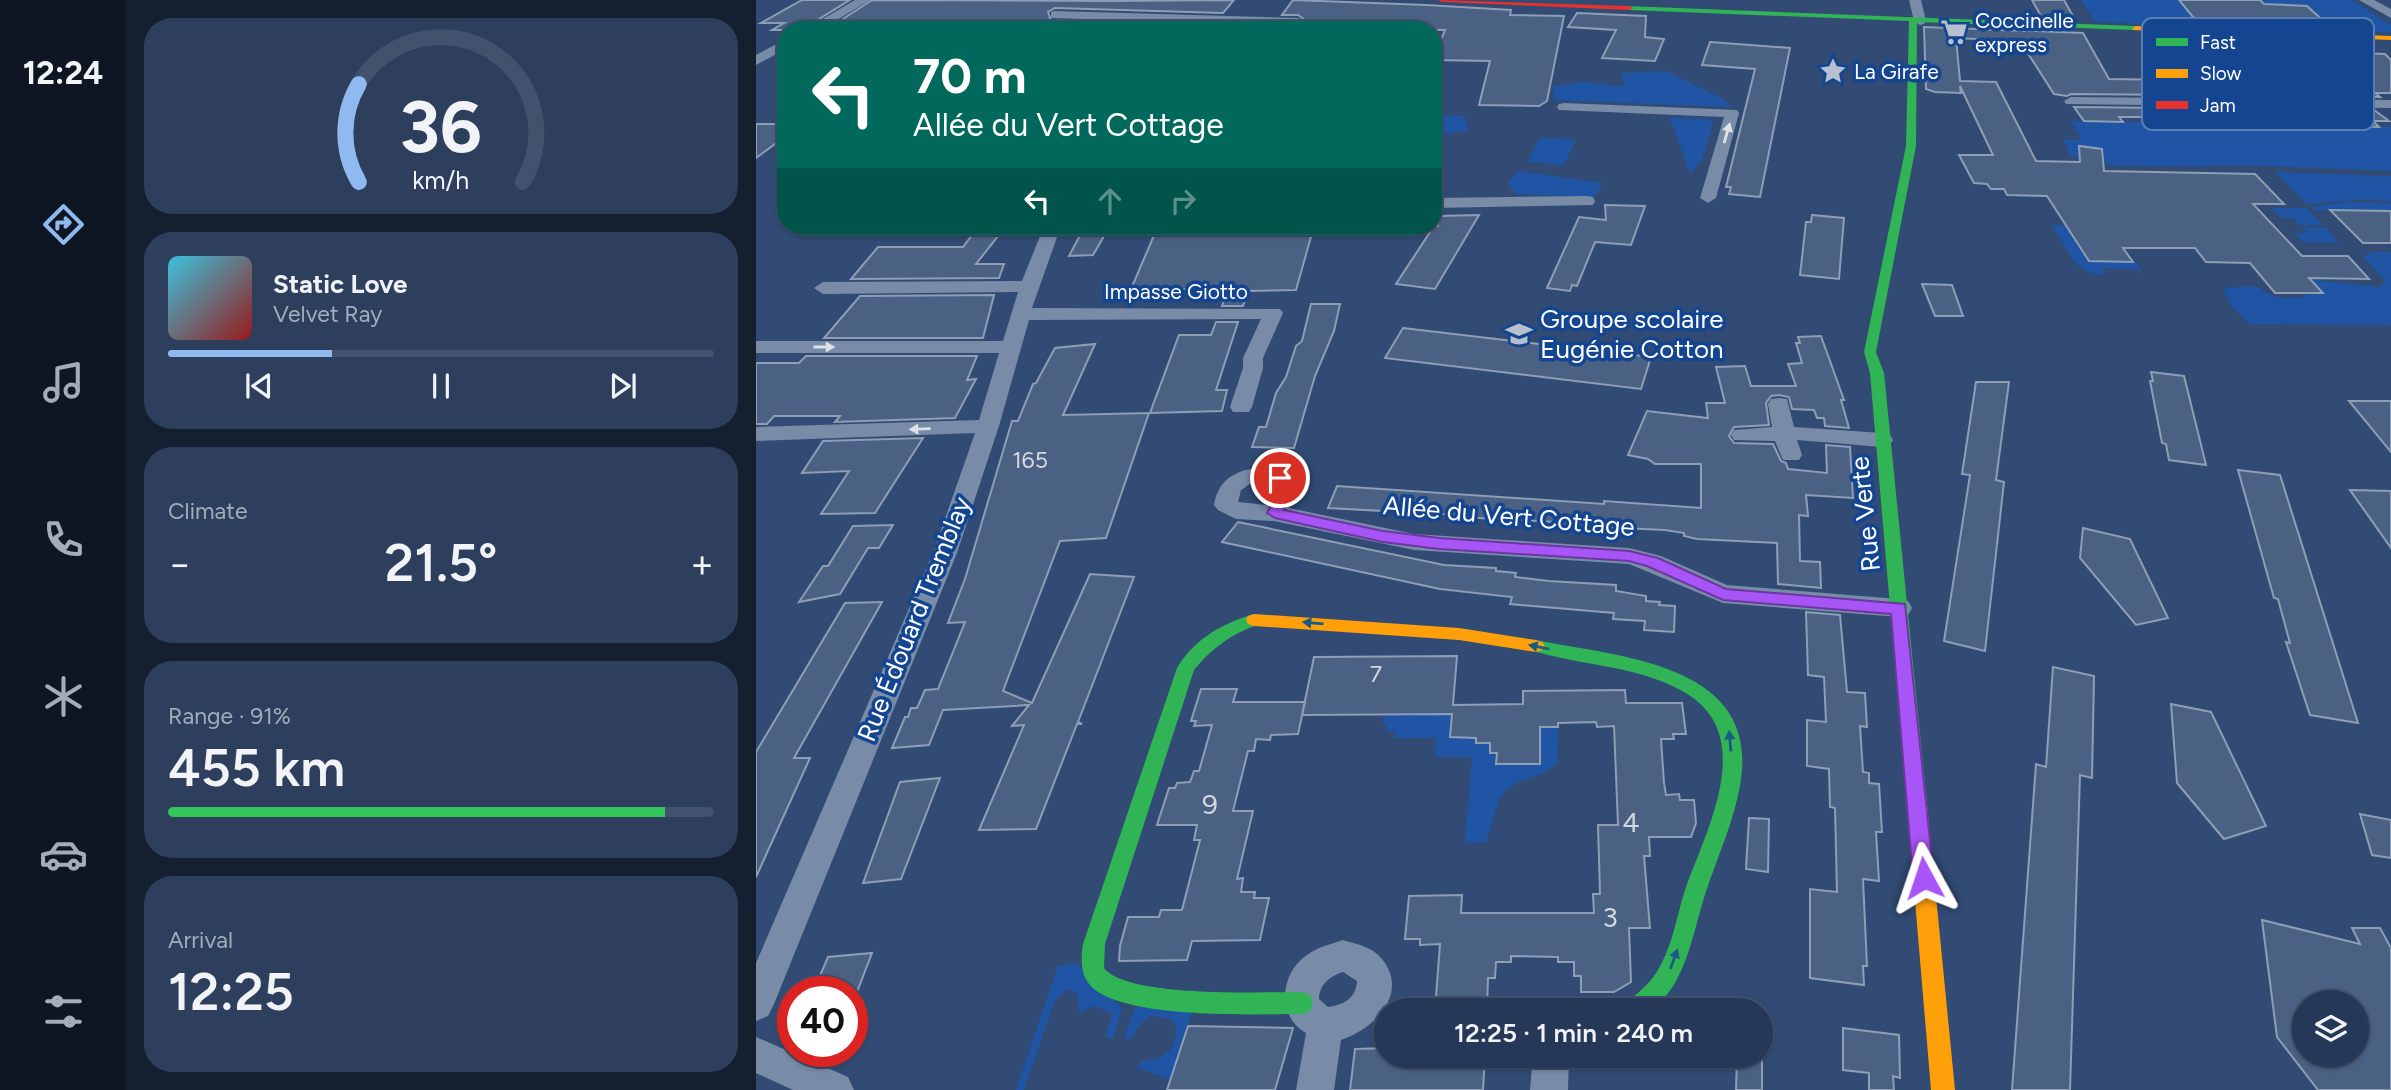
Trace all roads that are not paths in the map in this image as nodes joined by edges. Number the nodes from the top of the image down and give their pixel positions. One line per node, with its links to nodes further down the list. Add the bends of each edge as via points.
1 (863, 0): 8 (street)
2 (1051, 0): 7 (street)
3 (1442, 0): 11 (street)
4 (1915, 0): 11 (street)
5 (2365, 0): 6 (street)
6 (2391, 14)
7 (1055, 15): 9 (street); 10 (street)
8 (826, 21)
9 (1057, 21)
10 (1263, 21)
11 (1916, 21): 12 (street); 33 (street, Rue Verte, via 1911,146 1870,352 1877,373)
12 (2142, 29)
13 (777, 48): 14 (street)
14 (756, 61)
15 (2071, 101): 16 (street)
16 (2142, 102)
17 (1564, 107): 18 (street, one-way to 17, via 1732,113)
18 (1709, 198)
19 (1587, 201): 20 (street)
20 (1442, 203)
21 (1049, 235): 22 (street, Rue Édouard Tremblay)
22 (1029, 286): 23 (street); 24 (street, Rue Édouard Tremblay)
23 (823, 288)
24 (1022, 314): 26 (street, Rue Édouard Tremblay); 28 (street, Impasse Giotto, via 1273,313)
25 (756, 346): 26 (street, one-way to 26)
26 (1011, 347): 29 (street, Rue Édouard Tremblay)
27 (1779, 404): 31 (street)
28 (1241, 407)
29 (988, 426): 30 (street, one-way to 30); 38 (street, Rue Édouard Tremblay, via 945,553)
30 (756, 434)
31 (1784, 434): 32 (street); 33 (street); 34 (street)
32 (1742, 435)
33 (1882, 440): 36 (street, Rue Verte)
34 (1791, 455)
35 (1275, 513): 36 (street, Allée du Vert Cottage, via 1414,542 1640,558 1723,594)
36 (1899, 608): 45 (street, Rue Verte)
37 (1652, 998): 39 (street, one-way to 39, via 1675,958 1694,890 1722,822 1731,763 1729,730 1721,712 1696,690 1669,678 1497,638 1256,620 1217,638 1186,668 1094,944 1092,963 1099,979 1110,987 1142,997)
38 (756, 1004)
39 (1314, 1014): 43 (street)
40 (756, 1055): 42 (street)
41 (1550, 1068): 44 (street)
42 (835, 1090)
43 (1315, 1090)
44 (1549, 1090)
45 (1942, 1090)

